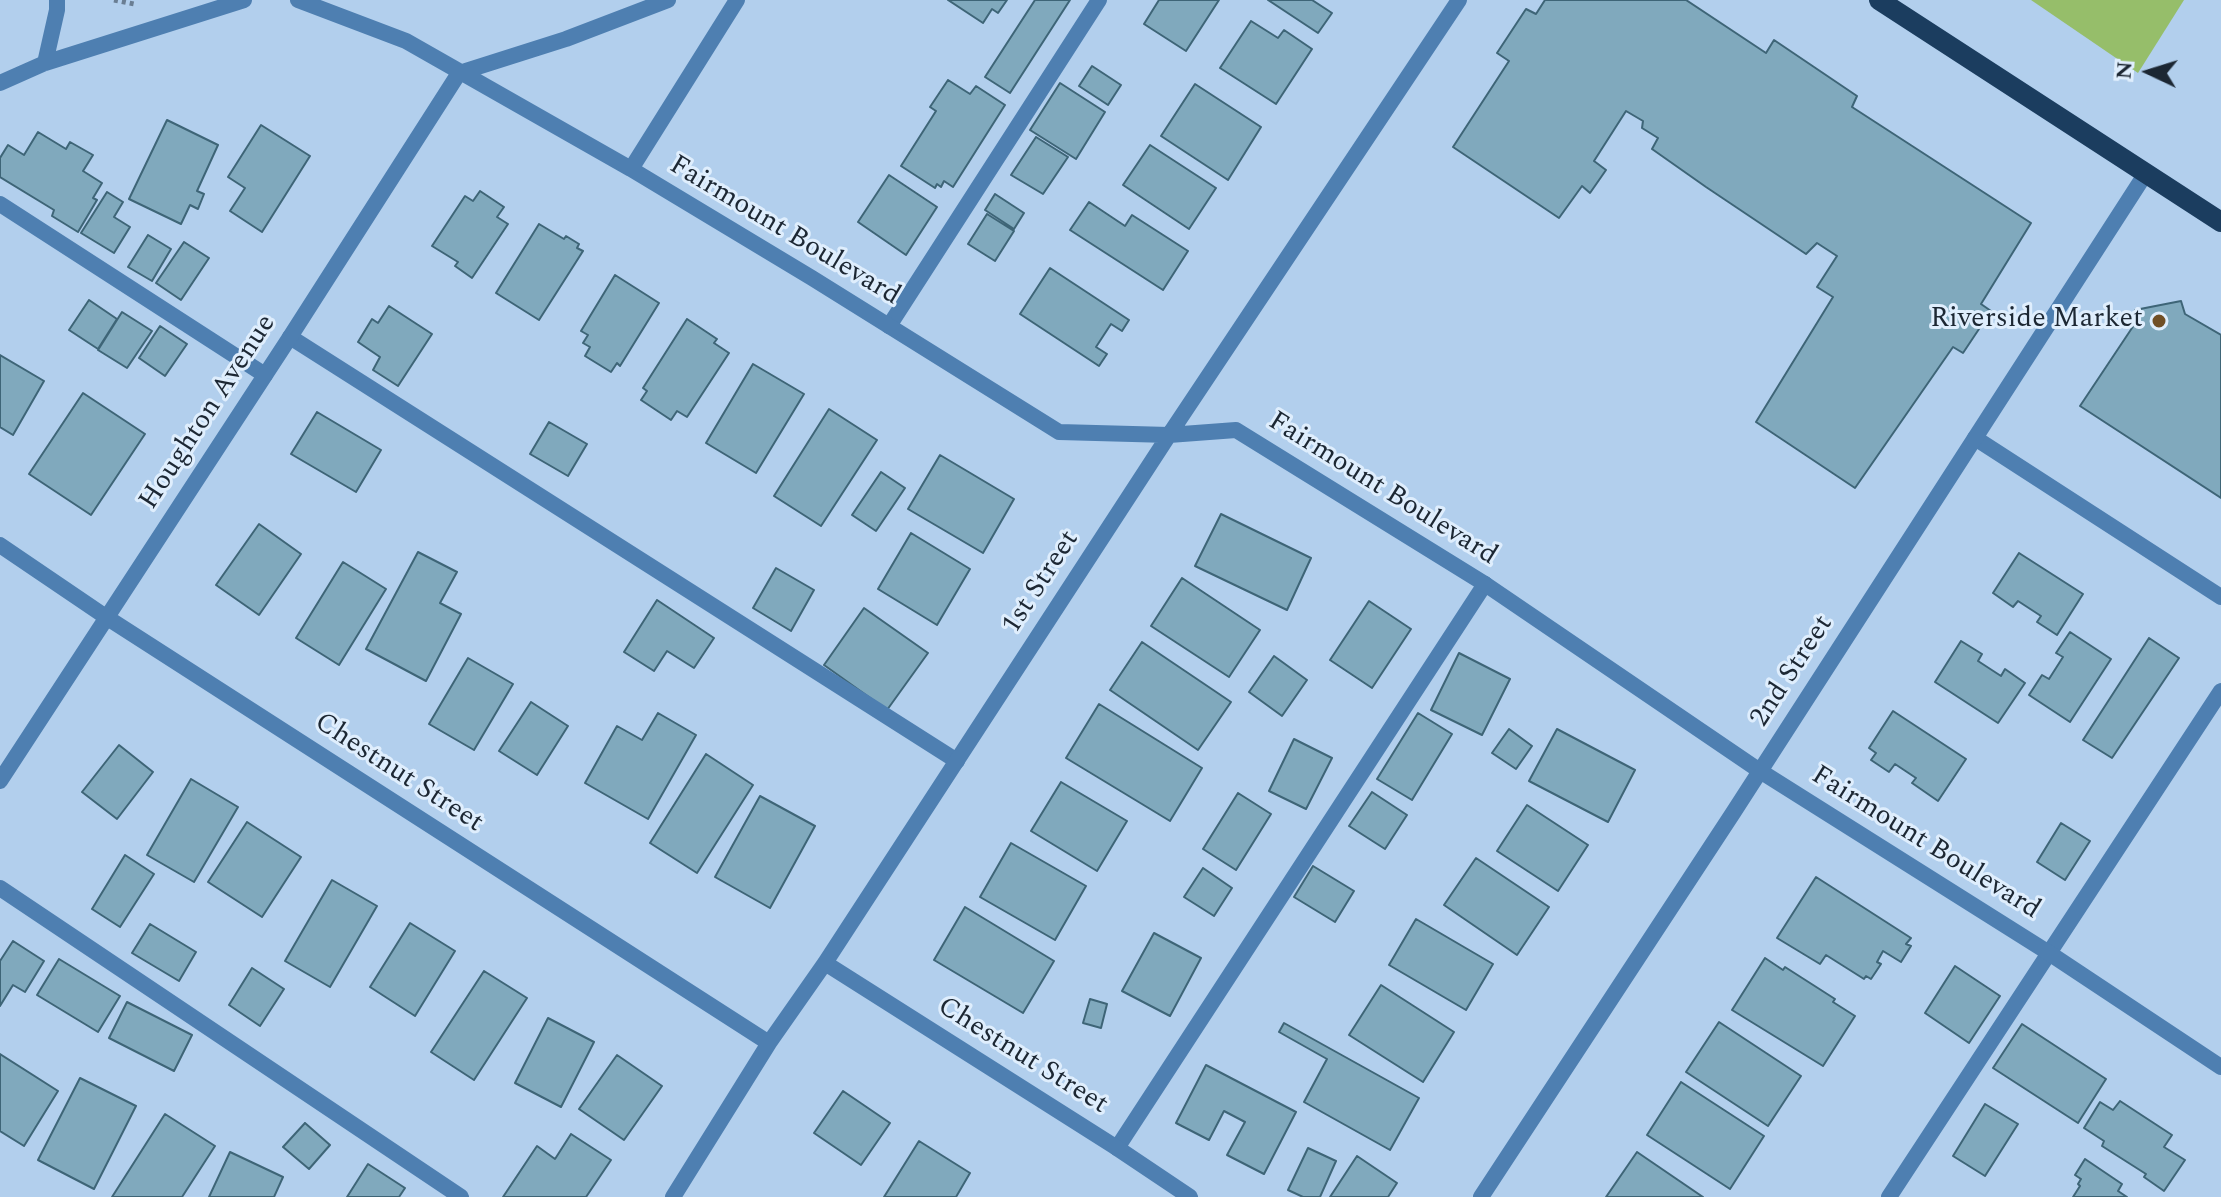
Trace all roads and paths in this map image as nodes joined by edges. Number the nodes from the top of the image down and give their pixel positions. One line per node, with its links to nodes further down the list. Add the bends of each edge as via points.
1 (57, 0): 11 (street)
2 (114, 0): 10 (path)
3 (244, 0): 11 (street)
4 (298, 0): 12 (street, Fairmount Boulevard, via 406,41)
5 (668, 0): 12 (street)
6 (737, 0): 14 (street)
7 (1099, 0): 18 (street)
8 (1459, 0): 21 (street, 1st Street)
9 (1879, 0): 15 (main road)
10 (134, 4)
11 (45, 63): 13 (street)
12 (459, 73): 14 (street, Fairmount Boulevard); 19 (street, Houghton Avenue)
13 (0, 83)
14 (631, 169): 18 (street, Fairmount Boulevard)
15 (2146, 173): 17 (main road); 22 (street, 2nd Street)
16 (0, 204): 20 (street)
17 (2221, 222)
18 (889, 326): 21 (street, Fairmount Boulevard, via 1059,432)
19 (290, 337): 20 (street, Houghton Avenue); 28 (street)
20 (265, 375): 26 (street, Houghton Avenue)
21 (1169, 435): 24 (street, Fairmount Boulevard, via 1236,430); 28 (street, 1st Street)
22 (1975, 438): 25 (street); 29 (street, 2nd Street)
23 (0, 545): 26 (street, Chestnut Street)
24 (1485, 584): 29 (street, Fairmount Boulevard); 36 (street)
25 (2221, 597)
26 (106, 617): 30 (street, Houghton Avenue); 34 (street, Chestnut Street)
27 (2221, 691): 32 (street)
28 (957, 761): 33 (street, 1st Street)
29 (1760, 771): 32 (street, Fairmount Boulevard); 40 (street, 2nd Street)
30 (0, 781)
31 (0, 888): 37 (street)
32 (2049, 953): 35 (street, Fairmount Boulevard); 41 (street)
33 (825, 963): 34 (street, 1st Street); 36 (street, Chestnut Street)
34 (769, 1043): 38 (street, 1st Street)
35 (2221, 1067)
36 (1117, 1148): 39 (street, Chestnut Street)
37 (461, 1197)
38 (673, 1197)
39 (1190, 1197)
40 (1481, 1197)
41 (1889, 1197)

